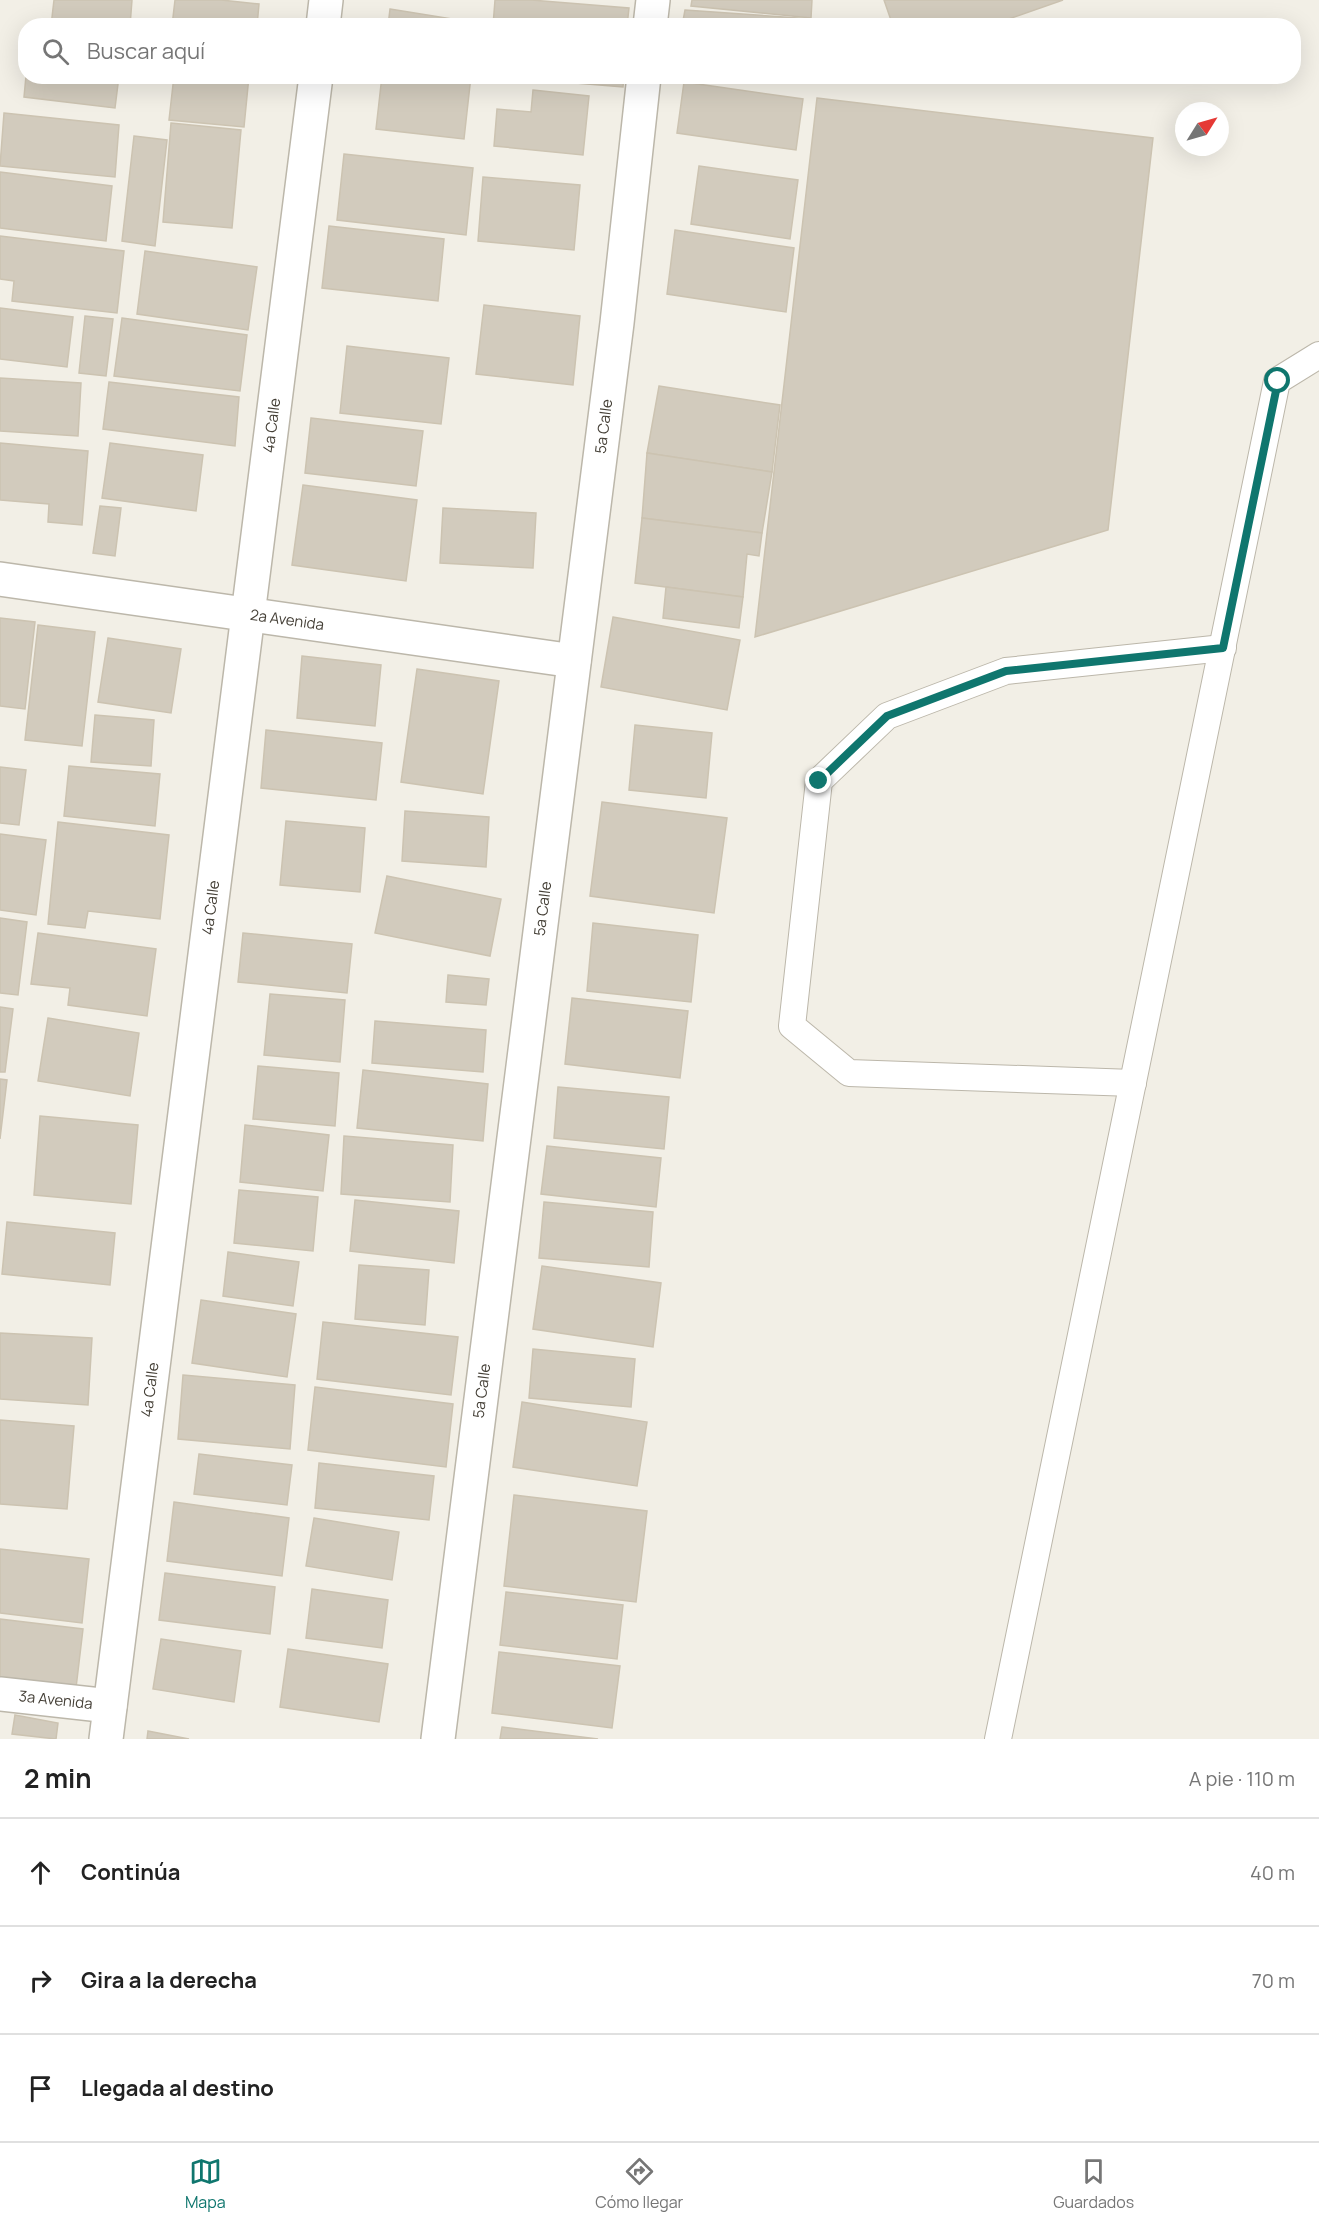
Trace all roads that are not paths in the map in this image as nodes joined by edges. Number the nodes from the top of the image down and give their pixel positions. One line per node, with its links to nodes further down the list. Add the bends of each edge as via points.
1 (326, 0): 3 (street)
2 (653, 0): 4 (street)
3 (324, 18)
4 (651, 18)
5 (315, 84): 9 (street, 4a Calle)
6 (644, 84): 11 (street, 5a Calle)
7 (1319, 355): 10 (lane, via 1278,381)
8 (0, 579): 9 (street, 2a Avenida)
9 (248, 616): 11 (street, 2a Avenida); 14 (street, 4a Calle)
10 (1223, 648): 12 (lane); 12 (lane, via 1006,671 887,716 819,781 792,1026 849,1073)
11 (574, 661): 16 (street, 5a Calle)
12 (1133, 1083): 17 (lane)
13 (0, 1694): 14 (street, 3a Avenida)
14 (110, 1706): 15 (street, 4a Calle)
15 (106, 1739)
16 (438, 1739)
17 (998, 1739)

